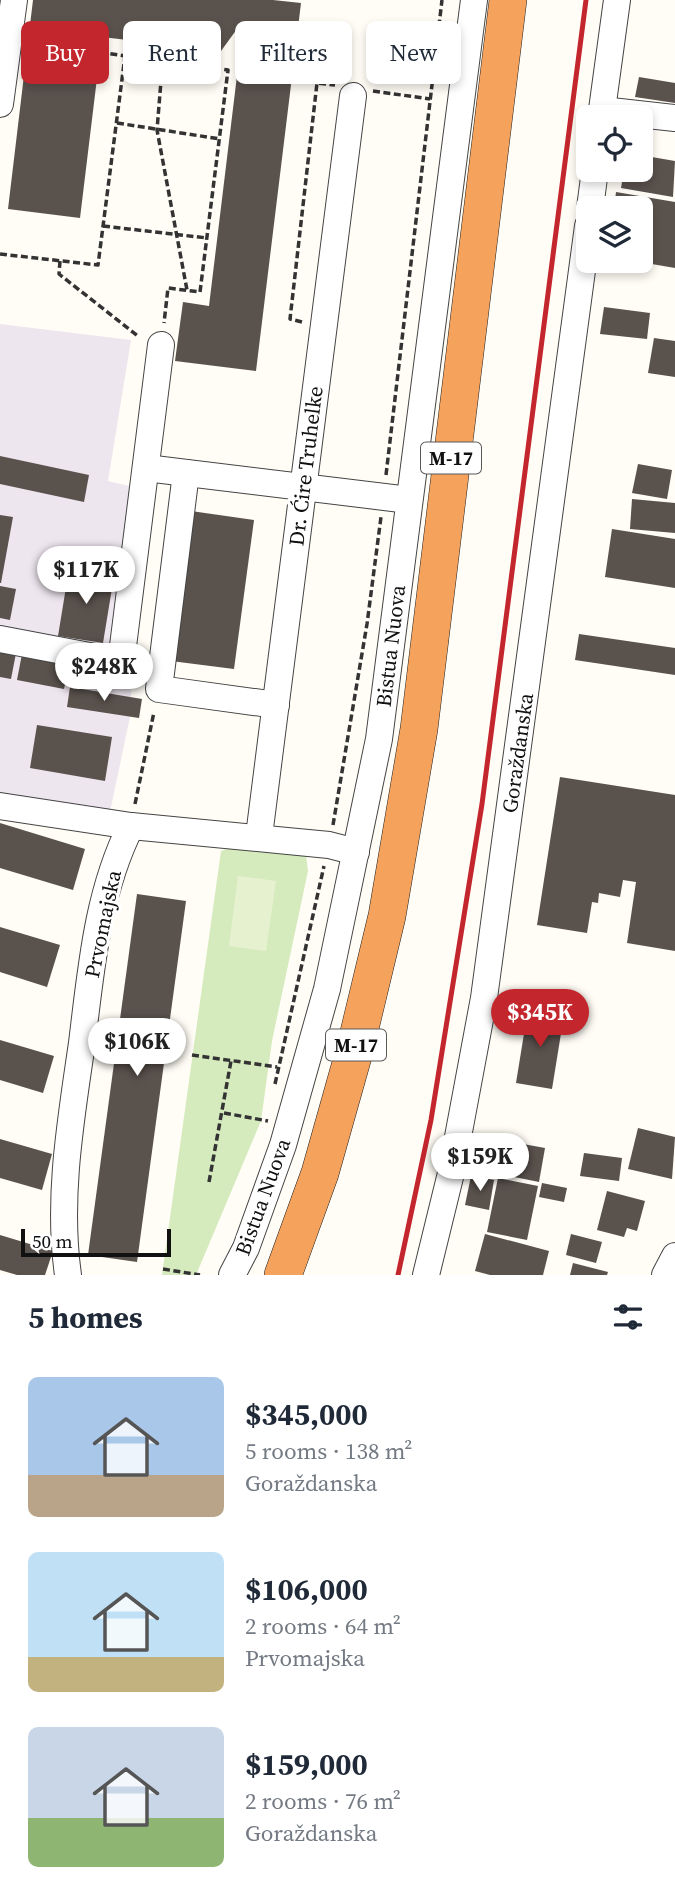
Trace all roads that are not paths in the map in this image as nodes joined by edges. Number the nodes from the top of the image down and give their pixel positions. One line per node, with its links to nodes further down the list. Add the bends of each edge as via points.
1 (13, 0): 6 (street)
2 (474, 0): 15 (street, Bistua Nuova, via 453,178)
3 (508, 0): 22 (highway, M-17, via 419,729 387,916)
4 (617, 0): 7 (street)
5 (353, 96): 14 (street, Dr. Ćire Truhelke)
6 (0, 104)
7 (603, 105)
8 (653, 117): 9 (street)
9 (675, 118)
10 (582, 273): 29 (street, Goraždanska, via 484,998 452,1169)
11 (161, 345): 12 (street)
12 (146, 468): 13 (street); 16 (street, via 121,662)
13 (186, 473): 14 (street); 17 (street, via 159,689)
14 (303, 487): 15 (street); 17 (street, Dr. Ćire Truhelke)
15 (396, 498): 21 (street, Bistua Nuova, via 379,739)
16 (0, 639)
17 (276, 705): 20 (street, Dr. Ćire Truhelke)
18 (0, 806): 19 (street)
19 (131, 826): 20 (street); 24 (street, Prvomajska, via 106,888 84,1023 63,1215)
20 (259, 836): 21 (street)
21 (356, 852): 25 (street, Bistua Nuova, via 327,989 284,1145)
22 (320, 1174): 26 (highway, via 289,1224); 27 (highway, M-17); 28 (highway, via 319,1219)
23 (675, 1256): 30 (street)
24 (68, 1275)
25 (232, 1275)
26 (268, 1275)
27 (284, 1275)
28 (303, 1275)
29 (426, 1275)
30 (665, 1275)

